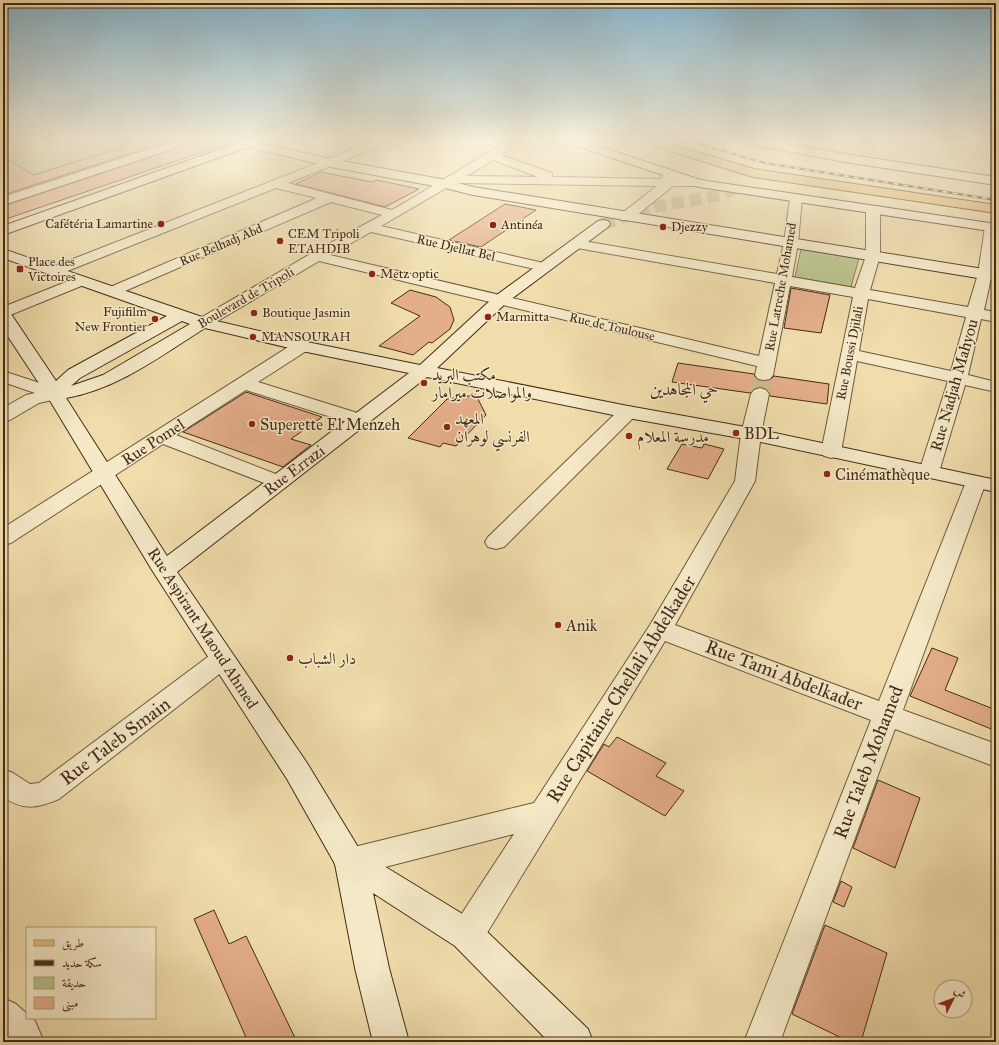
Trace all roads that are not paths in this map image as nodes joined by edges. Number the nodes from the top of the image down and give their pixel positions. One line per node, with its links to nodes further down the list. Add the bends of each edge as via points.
1 (37, 190): 12 (street)
2 (121, 190): 20 (street)
3 (261, 190): 27 (street)
4 (298, 190): 10 (street)
5 (436, 190): 15 (street, Boulevard de Tripoli)
6 (470, 190): 16 (street)
7 (654, 190): 16 (street)
8 (746, 190): 11 (street)
9 (868, 190): 14 (main road)
10 (329, 198): 15 (street); 31 (street, Rue Belhadj Abd)
11 (796, 198): 13 (street); 21 (street, Rue Latreche Mohamed)
12 (3, 201)
13 (873, 209): 19 (street); 25 (street, Rue Boussi Djilali)
14 (996, 209)
15 (394, 214): 18 (street, Boulevard de Tripoli)
16 (626, 217): 21 (street)
17 (603, 224): 22 (street, Rue Errazi)
18 (370, 228): 24 (street, Boulevard de Tripoli); 26 (street, Rue Djellat Bel)
19 (994, 228): 28 (street, Rue Nadjah Mahyou)
20 (3, 232)
21 (791, 243): 25 (street); 29 (street, Rue Latreche Mohamed)
22 (577, 244): 26 (street, Rue Errazi); 29 (street)
23 (3, 253): 27 (street)
24 (317, 256): 33 (street, Rue de Toulouse); 38 (street, Boulevard de Tripoli)
25 (873, 256): 28 (street); 32 (street, Rue Boussi Djilali)
26 (543, 267): 33 (street, Rue Errazi)
27 (55, 271): 30 (street)
28 (991, 275): 34 (street, Rue Nadjah Mahyou)
29 (784, 280): 32 (street); 41 (street, Rue Latreche Mohamed)
30 (81, 281): 31 (street); 37 (street)
31 (112, 292): 35 (street)
32 (861, 294): 34 (street); 40 (street, Rue Boussi Djilali)
33 (500, 300): 41 (street, Rue de Toulouse); 42 (street, Rue Errazi)
34 (975, 314): 36 (street); 44 (street, Rue Nadjah Mahyou)
35 (181, 315): 38 (street); 47 (street, via 74,374)
36 (996, 317)
37 (4, 318): 47 (street, Rue Aspirant Maoud Ahmed)
38 (203, 323): 39 (street); 47 (street, Boulevard de Tripoli, via 100,383)
39 (302, 346): 42 (street); 45 (street, Rue Pomel)
40 (851, 354): 44 (street); 54 (street, Rue Boussi Djilali)
41 (766, 369)
42 (424, 370): 49 (street); 51 (street, Rue Errazi)
43 (3, 376): 47 (street)
44 (958, 378): 46 (street); 55 (street, Rue Nadjah Mahyou)
45 (245, 384): 51 (street); 53 (street, Rue Pomel)
46 (996, 387)
47 (55, 394): 50 (street, Boulevard de Tripoli, via 33,399); 56 (street, Rue Aspirant Maoud Ahmed)
48 (760, 394): 52 (street)
49 (628, 412): 52 (street); 60 (street)
50 (3, 416)
51 (360, 420): 57 (street, Rue Errazi)
52 (751, 434): 54 (street); 62 (street, Rue Capitaine Chellali Abdelkader, via 745,482)
53 (160, 436): 56 (street, Rue Pomel); 57 (street)
54 (831, 452): 55 (street)
55 (929, 472): 58 (street)
56 (105, 473): 59 (street, Rue Pomel); 61 (street, Rue Aspirant Maoud Ahmed)
57 (278, 482): 61 (street, Rue Errazi)
58 (986, 484): 64 (street, Rue Taleb Mohamed)
59 (3, 538)
60 (496, 542)
61 (164, 570): 63 (street, Rue Aspirant Maoud Ahmed)
62 (660, 629): 64 (street, Rue Tami Abdelkader); 67 (street, Rue Capitaine Chellali Abdelkader)
63 (222, 659): 66 (street, Rue Taleb Smain, via 49,791 36,797 23,795); 68 (street, Rue Aspirant Maoud Ahmed, via 297,771)
64 (886, 714): 65 (street, Rue Tami Abdelkader); 74 (street, Rue Taleb Mohamed)
65 (996, 756)
66 (3, 781)
67 (545, 813): 68 (street); 69 (street, Rue Capitaine Chellali Abdelkader)
68 (350, 862): 69 (street); 72 (street, via 372,968)
69 (467, 935): 73 (street)
70 (3, 1016): 71 (street, via 22,1034)
71 (26, 1042)
72 (391, 1042)
73 (574, 1042)
74 (762, 1042)

